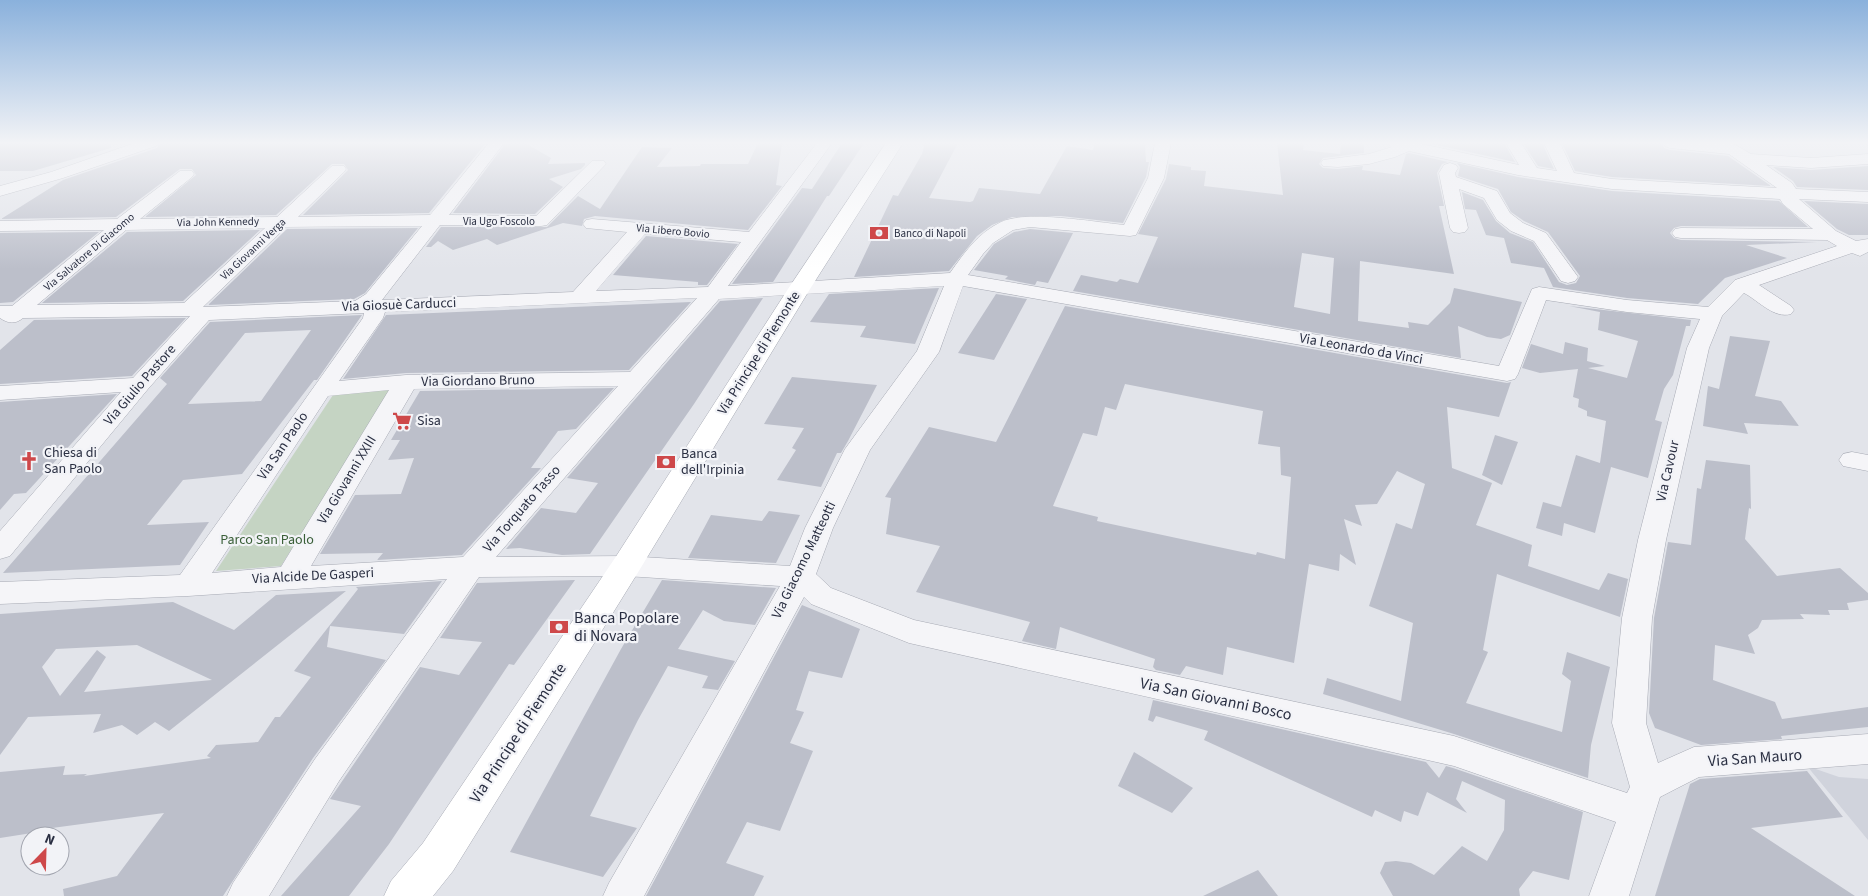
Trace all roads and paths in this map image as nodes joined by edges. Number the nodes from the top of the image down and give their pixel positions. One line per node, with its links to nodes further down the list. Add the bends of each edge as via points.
1 (22, 185): 15 (street)
2 (41, 185): 18 (street)
3 (172, 185): 22 (street, Via Salvatore Di Giacomo)
4 (322, 185): 21 (street, Via Giovanni Verga)
5 (464, 185): 20 (street, Via Ugo Foscolo)
6 (577, 185): 20 (street, Via Ugo Foscolo, via 541,221)
7 (794, 185): 28 (street, Via Torquato Tasso)
8 (868, 185): 33 (main road, Via Principe di Piemonte)
9 (1153, 185): 31 (street, Via Giacomo Matteotti, via 1130,230 1030,222 1008,225 976,250)
10 (1449, 185): 26 (street)
11 (1463, 185): 30 (street, via 1491,194 1503,216 1544,241)
12 (1622, 185): 14 (street)
13 (1782, 185): 16 (street)
14 (1661, 188): 16 (street); 19 (street)
15 (0, 191)
16 (1789, 194): 17 (street); 29 (street, via 1789,200)
17 (1868, 197)
18 (8, 206)
19 (1680, 206)
20 (436, 220): 21 (street, Via John Kennedy); 36 (street, Via Ugo Foscolo)
21 (283, 222): 22 (street, Via John Kennedy); 39 (street, Via Giovanni Verga)
22 (122, 224): 24 (street, Via John Kennedy); 38 (street, Via Salvatore Di Giacomo)
23 (592, 224): 25 (street, Via Libero Bovio)
24 (0, 226)
25 (641, 228): 28 (street, Via Libero Bovio); 35 (street)
26 (1459, 228)
27 (1681, 233): 29 (street)
28 (754, 238): 34 (street, Via Torquato Tasso)
29 (1854, 245): 32 (street, Via Cavour)
30 (1568, 277)
31 (956, 279): 33 (street); 40 (street, Via Leonardo da Vinci, via 1506,374 1539,293); 50 (street, Via Giacomo Matteotti, via 928,352 858,449 819,528)
32 (1742, 284): 37 (street); 40 (street, Via Cavour)
33 (799, 289): 34 (street, Via Giosuè Carducci); 48 (main road, Via Principe di Piemonte)
34 (713, 293): 35 (street, Via Giosuè Carducci); 42 (street, Via Torquato Tasso)
35 (578, 297): 36 (street, Via Giosuè Carducci)
36 (369, 306): 39 (street, Via Giosuè Carducci); 45 (street, Via San Paolo, via 373,318)
37 (1784, 310)
38 (8, 312): 39 (street, Via Giosuè Carducci); 41 (street, Via Salvatore Di Giacomo)
39 (196, 312): 44 (street, Via Giulio Pastore)
40 (1713, 314): 55 (street, Via Cavour, via 1698,348 1652,540 1637,618 1629,723)
41 (0, 327)
42 (636, 379): 43 (street, Via Giordano Bruno); 49 (street, Via Torquato Tasso)
43 (406, 382): 45 (street, Via Giordano Bruno); 51 (street, Via Giovanni XXIII)
44 (140, 384): 46 (street); 47 (street, Via Giulio Pastore)
45 (321, 390): 52 (street, Via San Paolo)
46 (0, 393)
47 (0, 549)
48 (626, 566): 49 (street, Via Alcide De Gasperi); 50 (street); 57 (main road, Via Principe di Piemonte, via 438,857)
49 (471, 568): 51 (street, Via Alcide De Gasperi); 56 (street, Via Torquato Tasso, via 328,770)
50 (800, 577): 55 (street, Via San Giovanni Bosco, via 821,596 909,631 1454,751); 58 (street, Via Giacomo Matteotti)
51 (288, 578): 52 (street, Via Alcide De Gasperi)
52 (188, 585): 53 (street, Via Alcide De Gasperi)
53 (0, 593)
54 (1868, 749): 55 (street, Via San Mauro, via 1694,762)
55 (1642, 799): 59 (street)
56 (247, 896)
57 (406, 896)
58 (623, 896)
59 (1609, 896)

